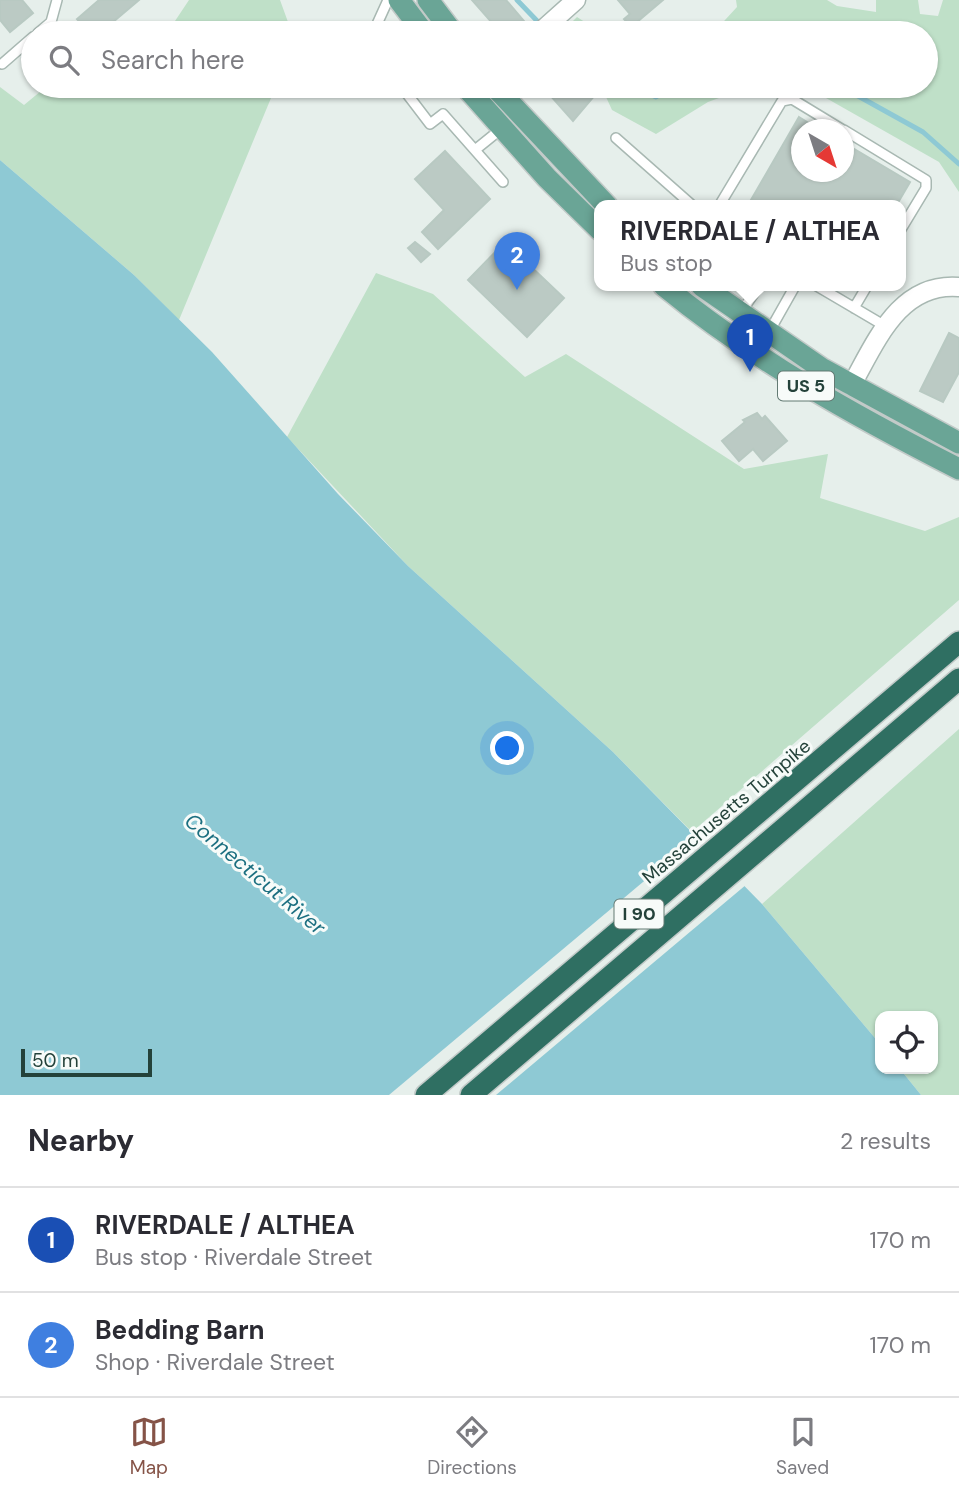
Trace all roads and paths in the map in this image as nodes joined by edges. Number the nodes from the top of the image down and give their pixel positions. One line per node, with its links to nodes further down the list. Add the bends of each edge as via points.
1 (57, 0): 6 (lane)
2 (388, 0): 7 (lane)
3 (399, 0): 8 (main road)
4 (428, 0): 9 (main road)
5 (576, 0): 10 (street)
6 (51, 21)
7 (378, 21)
8 (415, 21)
9 (444, 21)
10 (553, 21)
11 (21, 47): 12 (lane)
12 (2, 64)
13 (410, 98): 20 (lane, via 430,124 443,114)
14 (479, 98): 17 (main road)
15 (505, 98): 22 (main road)
16 (825, 119): 24 (lane, via 792,99 782,101)
17 (501, 129): 20 (lane); 26 (main road)
18 (854, 137): 25 (lane, via 926,180)
19 (616, 138): 23 (lane)
20 (475, 150): 21 (lane)
21 (503, 182)
22 (601, 200)
23 (686, 200)
24 (723, 200)
25 (906, 222)
26 (594, 224)
27 (959, 286): 36 (street, via 919,293)
28 (671, 291): 39 (main road, US 5, via 741,344)
29 (709, 291): 35 (main road, US 5)
30 (756, 291): 35 (lane)
31 (792, 291): 37 (lane)
32 (825, 291): 34 (lane)
33 (864, 291): 34 (lane)
34 (854, 308): 36 (lane)
35 (740, 314): 37 (main road, US 5)
36 (885, 326): 38 (street)
37 (768, 333): 38 (main road, US 5)
38 (851, 386): 39 (lane); 40 (main road, US 5)
39 (840, 406): 41 (main road, US 5)
40 (959, 443)
41 (959, 469)
42 (959, 642): 44 (highway, Massachusetts Turnpike / I 90)
43 (959, 679): 45 (highway, I 90)
44 (426, 1095)
45 (471, 1095)

